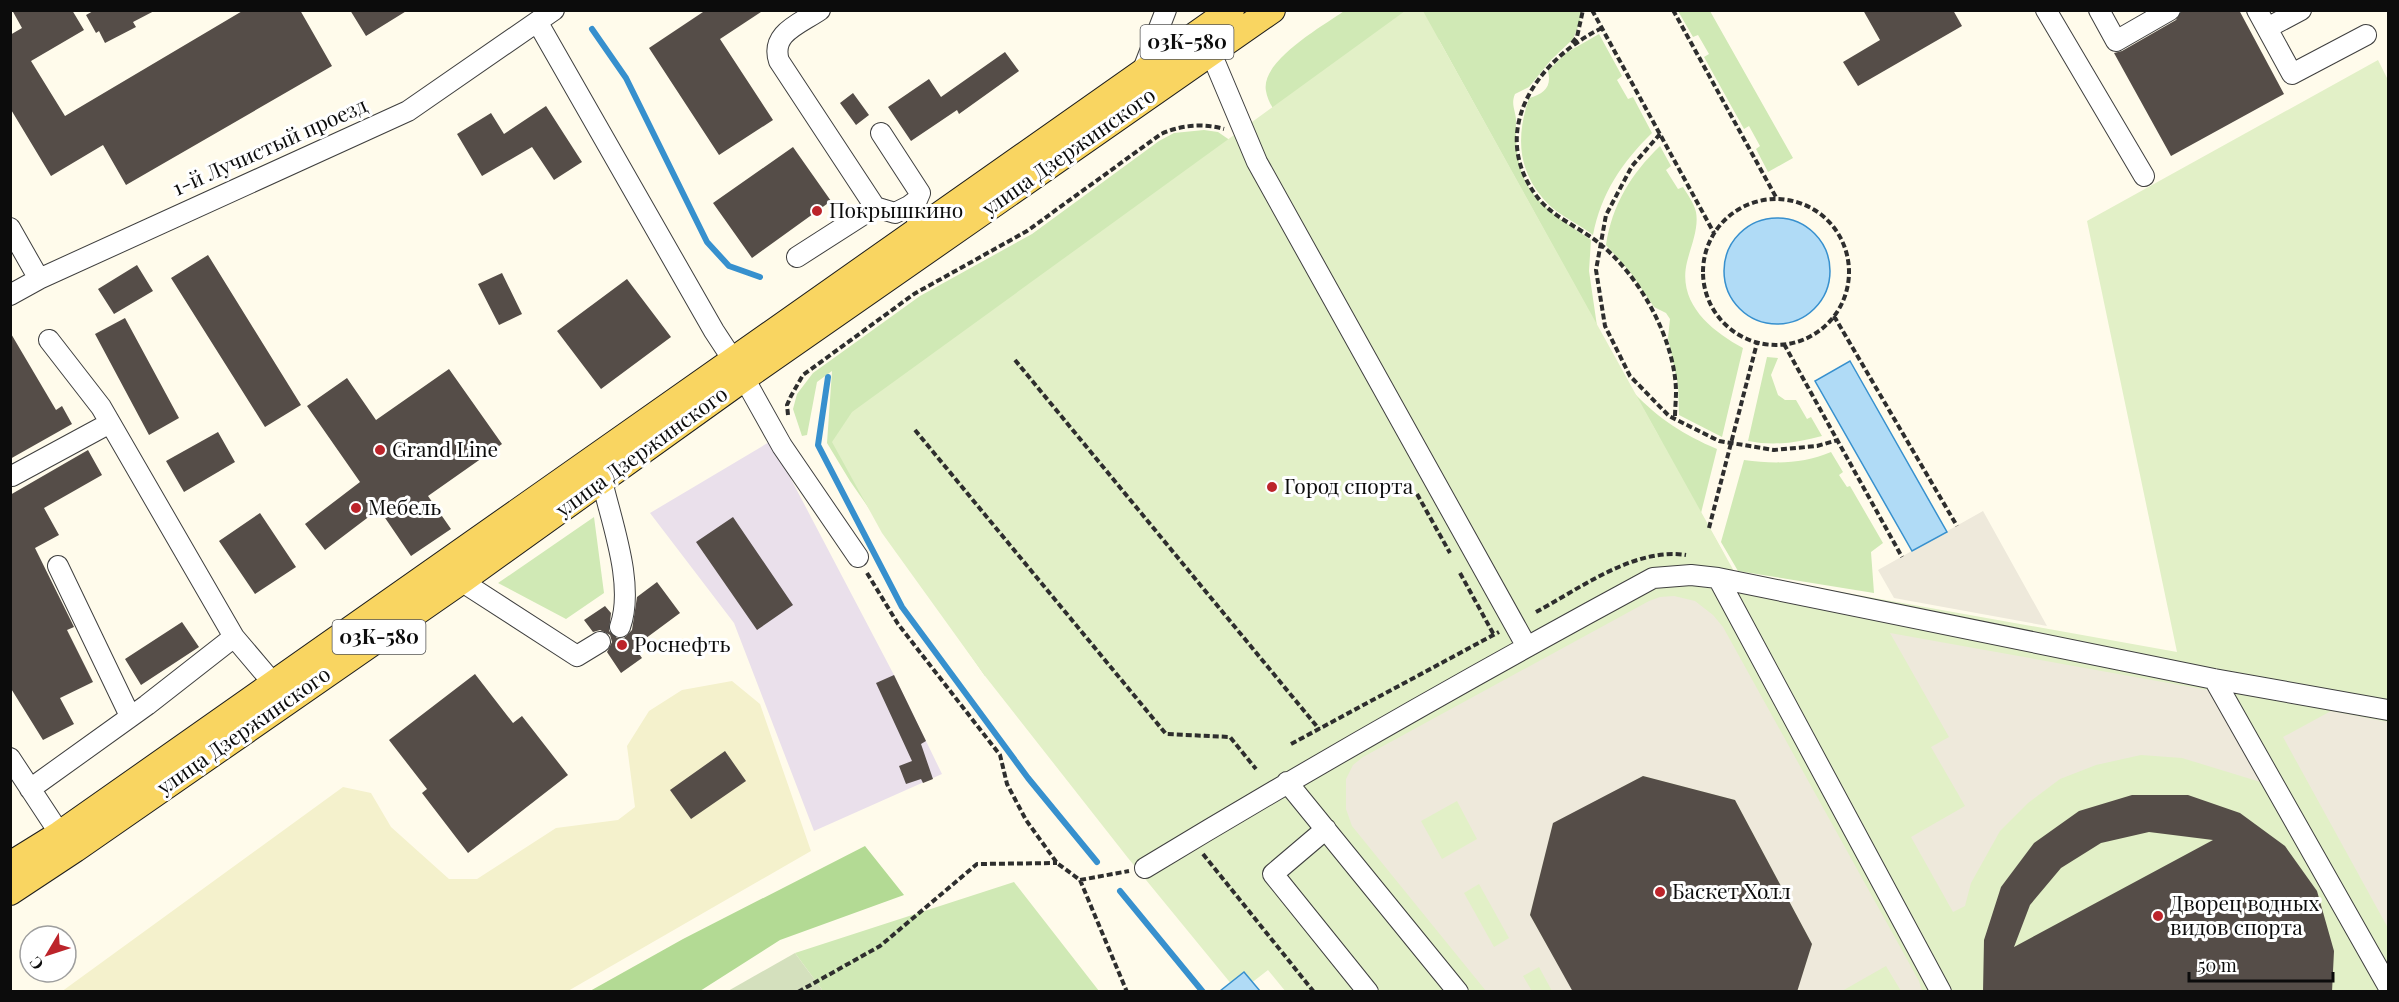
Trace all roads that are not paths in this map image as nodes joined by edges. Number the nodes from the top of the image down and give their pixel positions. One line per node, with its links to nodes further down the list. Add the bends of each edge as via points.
1 (554, 10): 11 (street, 1-й Лучистый проезд)
2 (820, 10): 19 (street, via 785,33 776,51)
3 (1166, 10): 15 (street)
4 (1231, 10): 14 (main road, улица Дзержинского / 03К-580)
5 (1272, 10): 14 (main road, улица Дзержинского / 03К-580)
6 (2046, 10): 17 (street)
7 (2099, 10): 8 (street, via 2116,40)
8 (2170, 10)
9 (2257, 10): 12 (street)
10 (2301, 10): 12 (street)
11 (538, 23): 23 (street, 1-й Лучистый проезд, via 408,111); 26 (street)
12 (2267, 28): 13 (street, via 2292,74)
13 (2366, 35)
14 (1207, 42): 15 (main road, улица Дзержинского / 03К-580); 26 (main road, улица Дзержинского / 03К-580); 37 (street, via 1257,162)
15 (1142, 72): 20 (main road, улица Дзержинского / 03К-580)
16 (881, 133): 18 (street, via 918,189 919,198)
17 (2144, 176)
18 (909, 206): 19 (street, via 895,213); 20 (street)
19 (875, 207): 22 (street)
20 (923, 227): 26 (main road, улица Дзержинского / 03К-580)
21 (10, 228): 23 (street)
22 (797, 258)
23 (39, 279): 24 (street, 1-й Лучистый проезд)
24 (10, 295)
25 (49, 340): 27 (street)
26 (739, 369): 29 (main road, улица Дзержинского / 03К-580); 30 (street, via 782,446); 39 (main road, улица Дзержинского / 03К-580)
27 (110, 423): 28 (street); 35 (street)
28 (12, 476)
29 (602, 481): 33 (main road, улица Дзержинского / 03К-580); 34 (street, via 626,582 626,612)
30 (858, 557)
31 (58, 566): 41 (street)
32 (1718, 578): 37 (street, via 1653,578); 38 (street); 53 (street)
33 (461, 580): 36 (street, via 577,656); 49 (main road, улица Дзержинского / 03К-580)
34 (620, 627)
35 (234, 637): 39 (street); 41 (street)
36 (600, 642)
37 (1527, 647): 43 (street)
38 (2214, 679): 40 (street); 50 (street)
39 (273, 683): 46 (main road, улица Дзержинского / 03К-580)
40 (2388, 710)
41 (130, 716): 44 (street)
42 (10, 758): 44 (street)
43 (1287, 782): 45 (street); 48 (street)
44 (30, 789): 46 (street)
45 (1326, 829): 51 (street, via 1273,874); 52 (street)
46 (60, 834): 47 (main road, улица Дзержинского / 03К-580)
47 (10, 865)
48 (1145, 868)
49 (10, 892)
50 (2388, 986)
51 (1368, 992)
52 (1458, 992)
53 (1941, 992)

